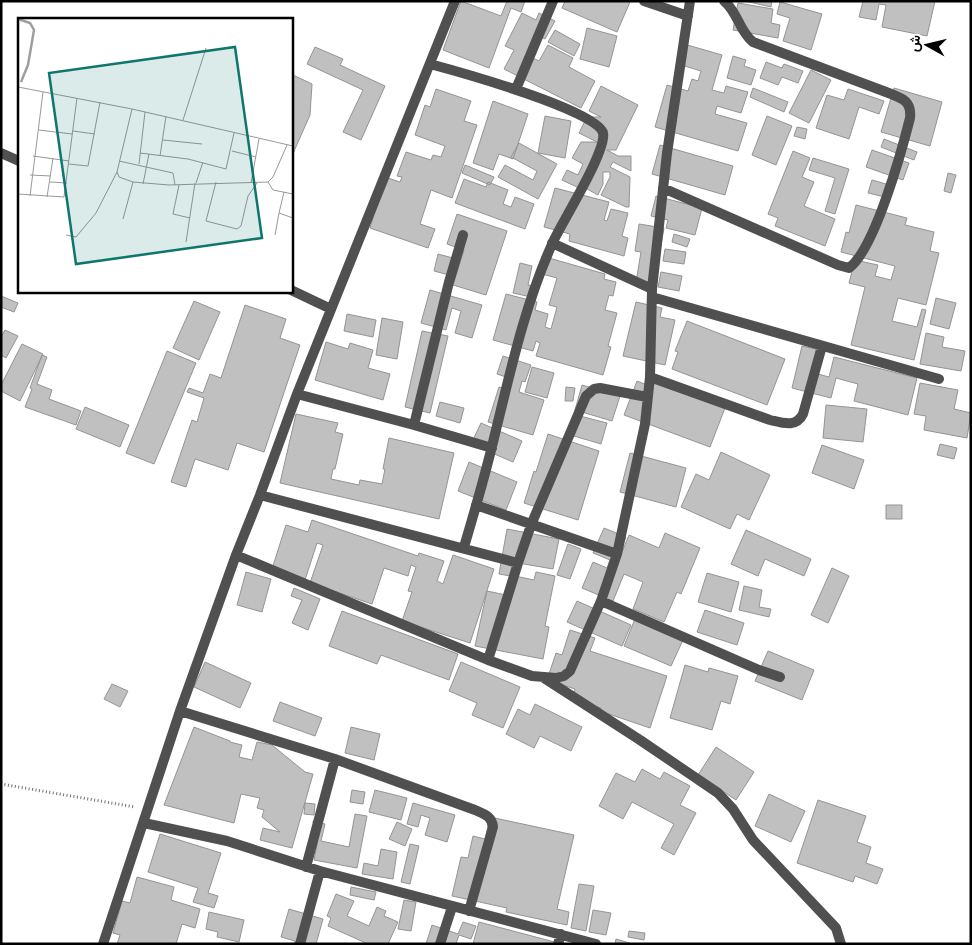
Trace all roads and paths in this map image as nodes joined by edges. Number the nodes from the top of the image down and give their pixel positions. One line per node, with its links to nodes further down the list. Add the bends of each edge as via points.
1 (455, 1): 7 (street)
2 (553, 1): 8 (street)
3 (644, 1): 6 (street)
4 (690, 1): 6 (street)
5 (724, 1): 11 (street, via 753,42 908,103 910,118 889,187 872,236 849,268)
6 (688, 16): 11 (street)
7 (430, 64): 8 (street); 16 (street)
8 (516, 89): 13 (street, via 582,116 600,127 603,133 603,142 594,164)
9 (1, 153): 10 (street)
10 (18, 161)
11 (663, 188): 15 (street)
12 (463, 235): 22 (street)
13 (552, 243): 15 (street); 23 (street, via 525,314)
14 (292, 290): 16 (street)
15 (652, 293): 17 (street); 18 (street)
16 (330, 309): 20 (street)
17 (822, 346): 18 (street, via 803,414 791,424 770,420); 19 (street)
18 (650, 377): 21 (street)
19 (938, 379)
20 (297, 394): 22 (street); 24 (street)
21 (647, 397): 26 (street, via 600,388 588,392); 28 (street, via 645,424)
22 (414, 425): 23 (street)
23 (492, 448): 25 (street)
24 (260, 494): 27 (street); 29 (street)
25 (476, 505): 26 (street); 27 (street)
26 (531, 525): 28 (street); 30 (street)
27 (464, 547): 30 (street)
28 (617, 554): 31 (street)
29 (236, 555): 32 (street); 35 (street)
30 (518, 562): 32 (street)
31 (601, 602): 33 (street); 34 (street, via 570,671 564,676)
32 (488, 660): 34 (street)
33 (780, 677)
34 (544, 678): 49 (street, via 718,793 753,840 836,928)
35 (180, 711): 36 (street); 38 (street)
36 (335, 759): 40 (street); 43 (street, via 490,818 493,827)
37 (1, 784): 38 (path)
38 (148, 810): 39 (street)
39 (144, 823): 40 (street, via 227,841); 45 (street)
40 (306, 867): 41 (street)
41 (320, 871): 42 (street); 46 (street)
42 (452, 907): 43 (street); 47 (street)
43 (469, 910): 44 (street)
44 (560, 939): 48 (street)
45 (103, 944)
46 (300, 944)
47 (440, 944)
48 (596, 944)
49 (840, 944)

